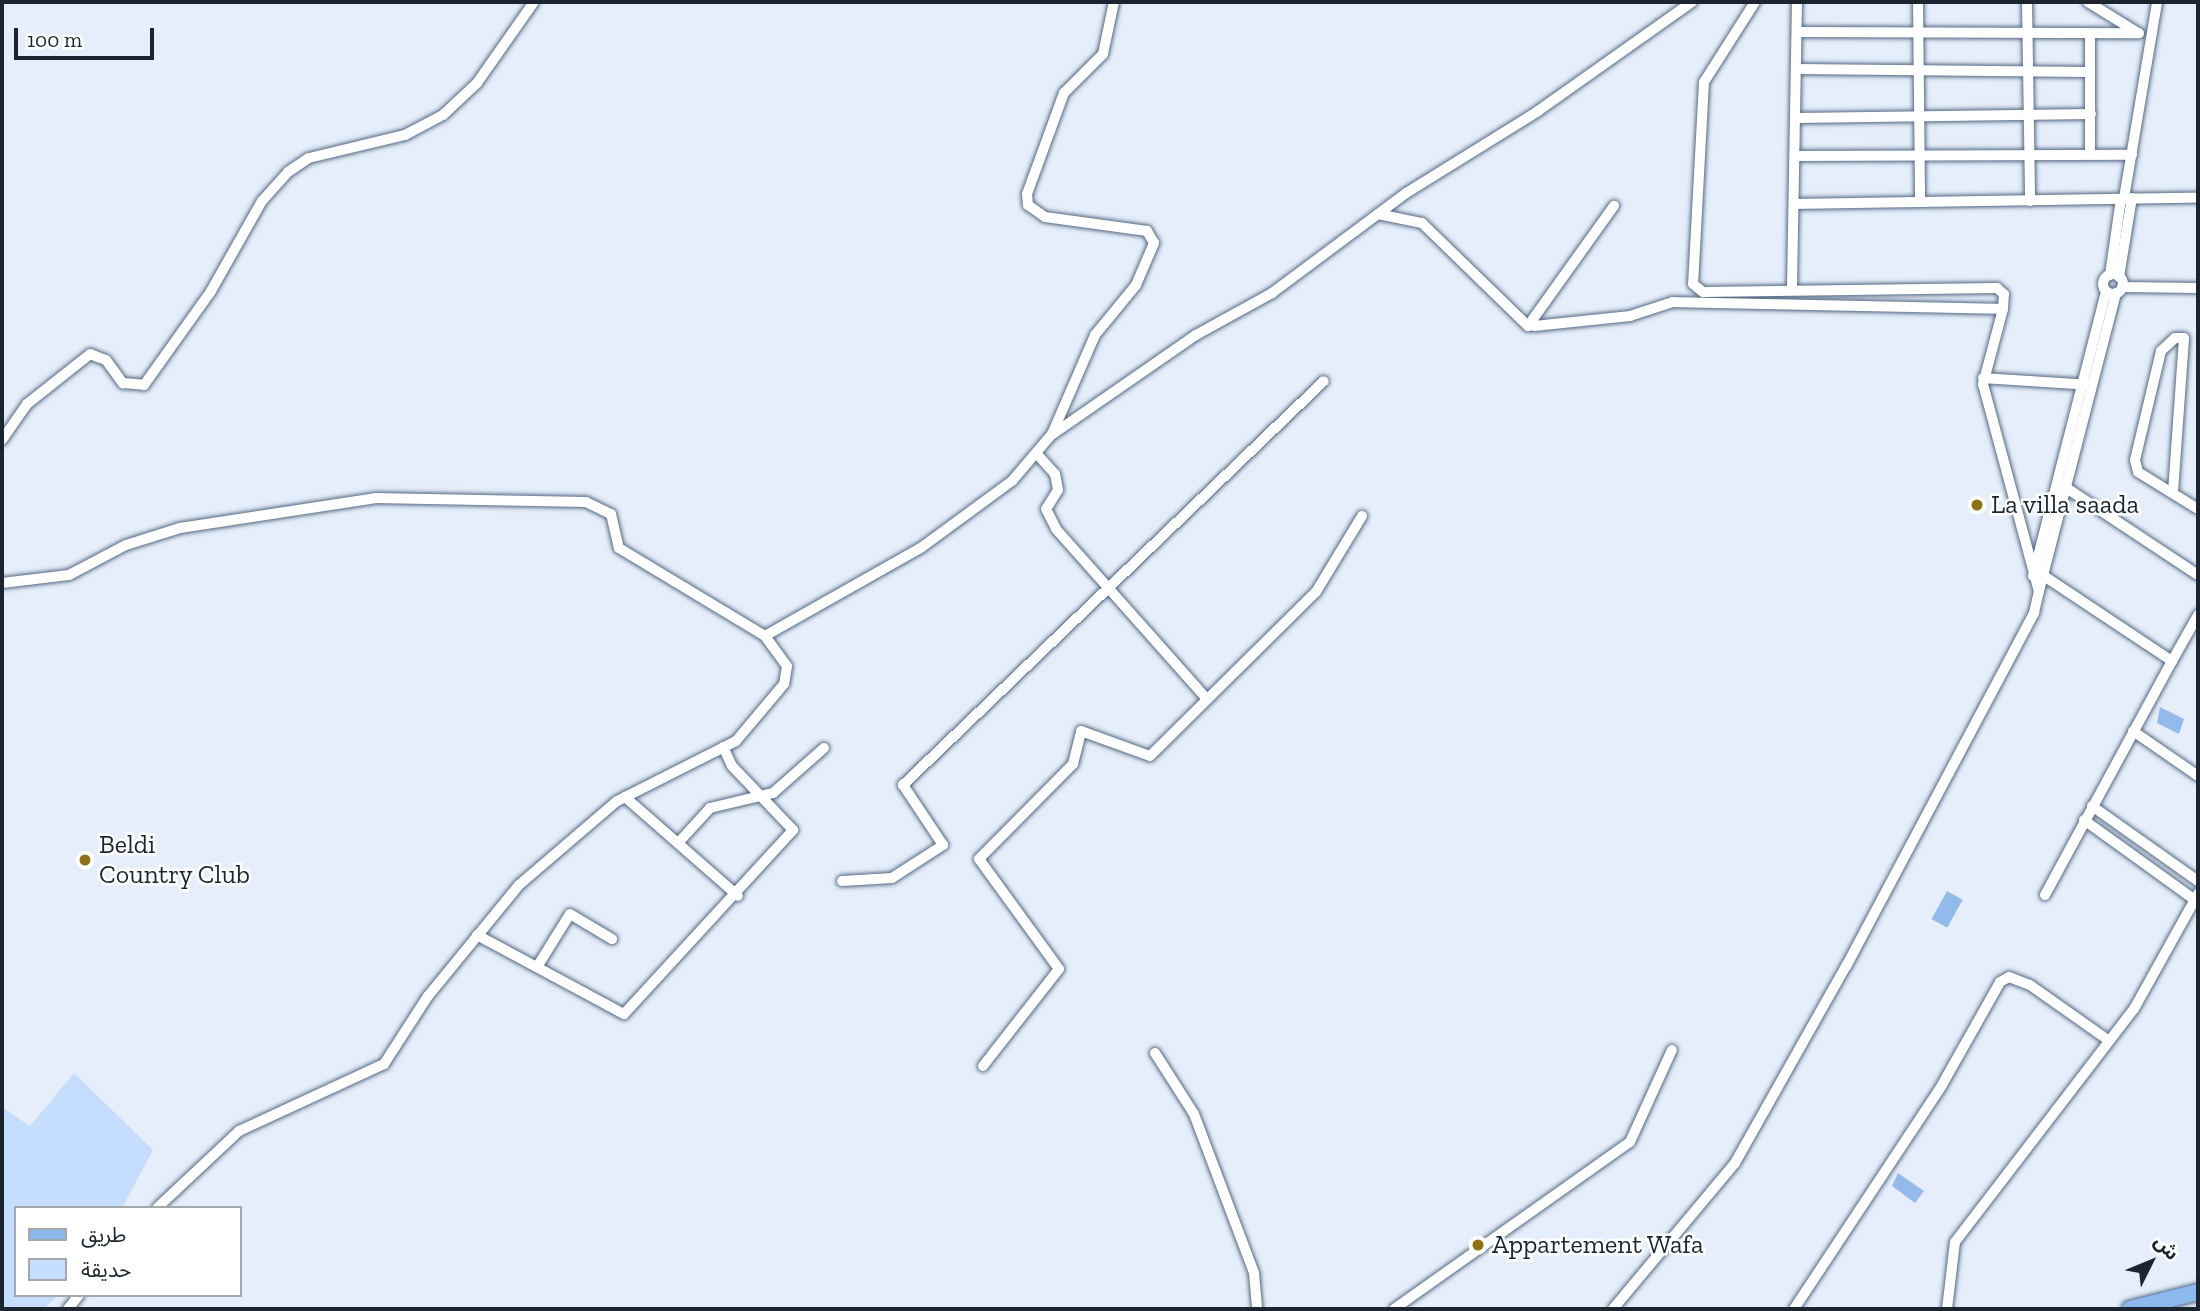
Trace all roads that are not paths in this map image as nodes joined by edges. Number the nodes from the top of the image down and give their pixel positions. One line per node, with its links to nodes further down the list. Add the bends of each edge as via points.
1 (534, 2): 46 (street, via 477,83 443,115 405,135 309,158 288,172 262,201 211,291 144,385 122,383 106,360 90,354 27,404)
2 (1114, 2): 45 (street, via 1103,54 1060,102 1028,183 1028,205 1059,220 1139,228 1154,243 1136,285 1095,335)
3 (1692, 2): 35 (street)
4 (1755, 2): 37 (street, via 1704,82 1693,284 1703,292)
5 (1797, 2): 10 (street)
6 (1917, 2): 12 (street)
7 (2027, 2): 14 (street)
8 (2088, 2): 11 (street)
9 (2157, 2): 15 (street)
10 (1797, 32): 12 (street); 16 (street)
11 (2139, 33): 13 (street); 15 (street)
12 (1918, 34): 14 (street); 17 (street)
13 (2090, 34): 14 (street); 18 (street)
14 (2028, 36): 19 (street)
15 (2150, 39): 25 (street)
16 (1798, 69): 17 (street); 22 (street)
17 (1917, 72): 19 (street); 23 (street)
18 (2089, 72): 19 (street); 20 (street)
19 (2028, 74): 21 (street)
20 (2091, 114): 21 (street); 24 (street)
21 (2029, 116): 23 (street); 28 (street)
22 (1797, 118): 23 (street); 26 (street)
23 (1919, 120): 27 (street)
24 (2090, 154): 25 (street); 28 (street)
25 (2132, 155): 29 (street)
26 (1796, 156): 27 (street); 33 (street)
27 (1920, 156): 28 (street); 31 (street)
28 (2029, 157): 32 (street)
29 (2126, 198): 30 (street); 32 (street); 36 (street)
30 (2198, 198)
31 (1920, 201): 32 (street); 33 (street)
32 (2030, 201)
33 (1796, 204): 37 (street)
34 (1614, 206): 40 (street)
35 (1378, 214): 40 (street, via 1423,223 1467,261 1517,320); 45 (street, via 1272,293 1196,335)
36 (2115, 285): 38 (street); 43 (street); 44 (street)
37 (1792, 287): 39 (street, via 1997,288 2004,294)
38 (2198, 288)
39 (2003, 309): 40 (street, via 1673,302 1630,316); 41 (street)
40 (1534, 326)
41 (1983, 378): 43 (street); 53 (street)
42 (1324, 381): 56 (street)
43 (2085, 385): 44 (street); 48 (street)
44 (2096, 385): 49 (street)
45 (1052, 434): 47 (street)
46 (2, 440)
47 (1037, 454): 56 (street, via 1055,474 1058,490 1046,509 1056,529); 58 (street, via 995,495 922,547)
48 (2059, 482): 49 (street); 53 (street)
49 (2069, 489): 53 (street); 54 (street)
50 (2173, 492): 50 (street, via 2138,472 2136,460 2161,351 2175,338 2184,338); 51 (street)
51 (2198, 509)
52 (1362, 516): 60 (street, via 1316,592)
53 (2037, 574): 59 (street); 88 (street, via 2034,613 1735,1163)
54 (2198, 575)
55 (2, 583): 58 (street, via 69,575 180,528 375,498 586,502 611,514 615,542 626,553)
56 (1109, 587): 60 (street); 72 (street, via 903,785 943,845 892,878)
57 (2198, 615): 59 (street)
58 (765, 636): 62 (street, via 787,666 784,684 750,728)
59 (2172, 661): 61 (street)
60 (1205, 697): 83 (street, via 1150,756 1081,731 1073,764 979,859 1059,970)
61 (2133, 731): 64 (street); 67 (street)
62 (723, 747): 65 (street); 66 (street)
63 (824, 748): 66 (street)
64 (2198, 776)
65 (625, 797): 70 (street); 77 (street, via 560,846)
66 (763, 798): 70 (street, via 710,808); 75 (street, via 793,830)
67 (2092, 806): 68 (street); 69 (street)
68 (2084, 820): 71 (street); 74 (street)
69 (2133, 837): 71 (street); 73 (street)
70 (679, 842): 75 (street)
71 (2126, 852): 76 (street)
72 (842, 881)
73 (2198, 881)
74 (2045, 895)
75 (738, 896): 79 (street, via 624,1014)
76 (2196, 897): 80 (street, via 2143,996)
77 (477, 935): 79 (street); 84 (street, via 384,1064 239,1131)
78 (612, 939): 79 (street, via 570,914)
79 (537, 967)
80 (2108, 1040): 89 (street, via 2029,985 2009,976 2000,982 1942,1085); 90 (street, via 1955,1242)
81 (1672, 1050): 87 (street, via 1630,1142)
82 (1156, 1054): 86 (street, via 1194,1114 1254,1273)
83 (983, 1066)
84 (159, 1206)
85 (2198, 1292): 91 (main road)
86 (1257, 1309)
87 (1394, 1309)
88 (1613, 1309)
89 (1794, 1309)
90 (1947, 1309)
91 (2130, 1309)

